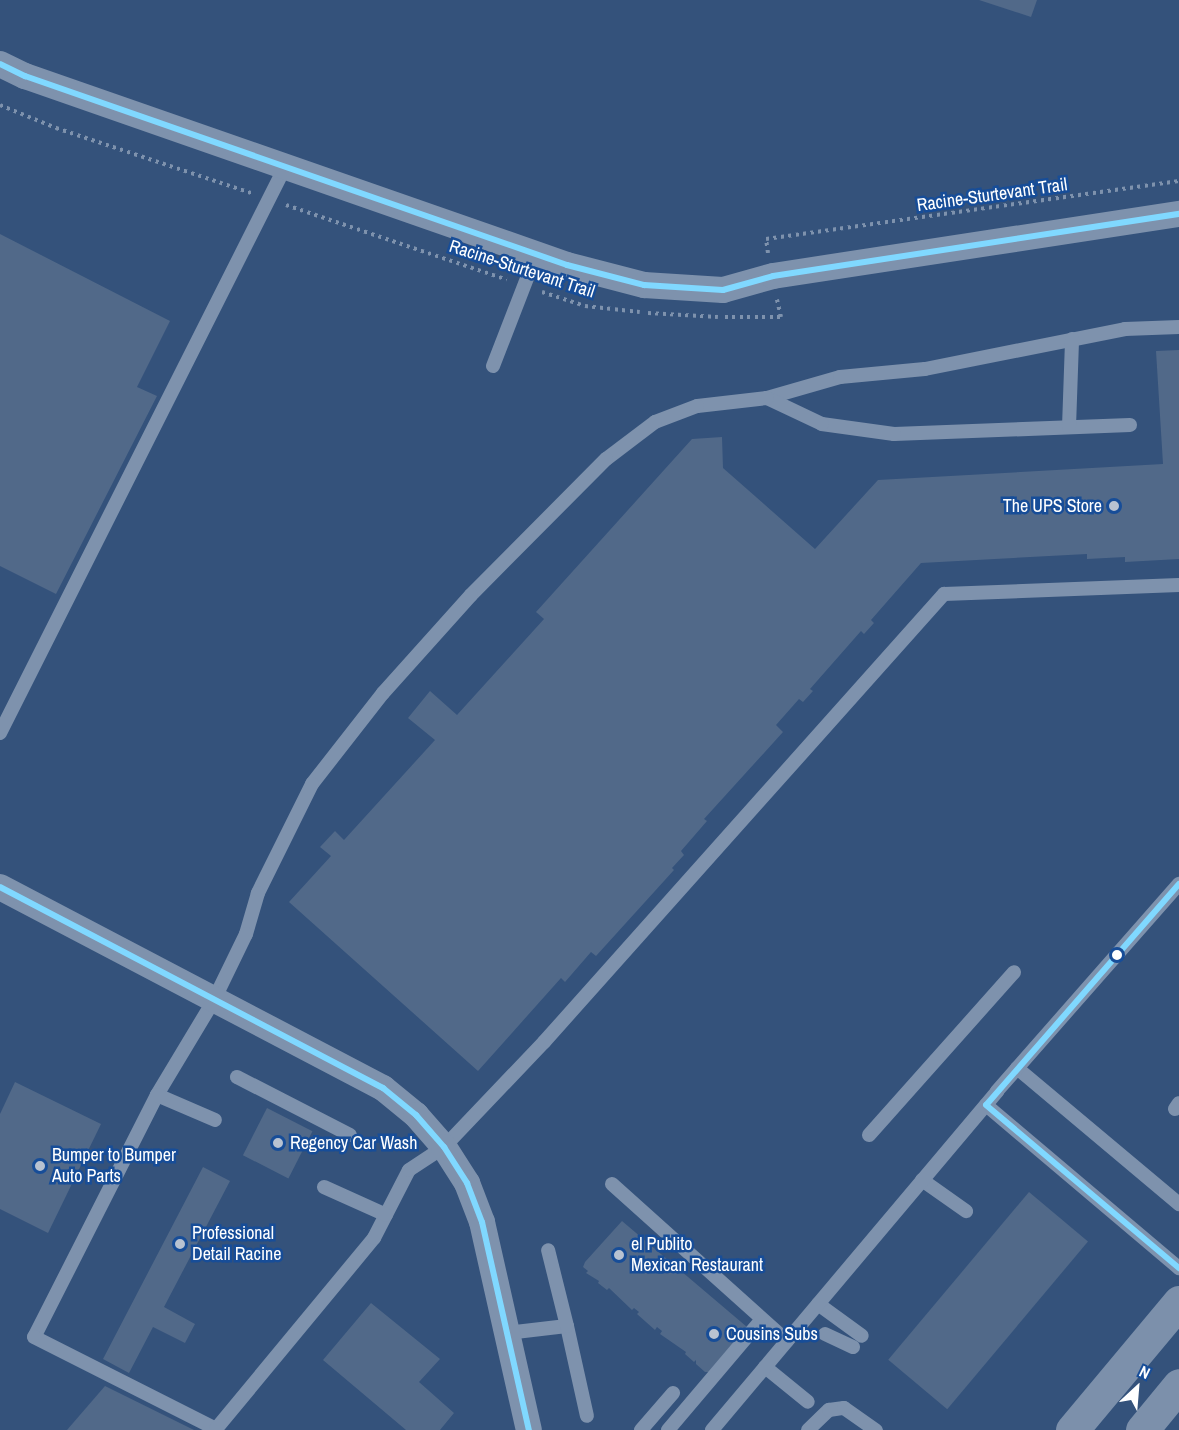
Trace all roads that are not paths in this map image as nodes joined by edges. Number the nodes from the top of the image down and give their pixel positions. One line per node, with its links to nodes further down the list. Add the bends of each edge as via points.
1 (0, 64): 2 (street)
2 (285, 167): 4 (street); 12 (lane)
3 (1179, 214): 4 (street, via 773,276 723,290 683,289 605,276)
4 (536, 255): 7 (lane)
5 (1179, 327): 6 (lane, via 1125,329)
6 (1072, 339): 8 (lane, via 926,369 840,377); 10 (lane)
7 (493, 366)
8 (767, 398): 10 (lane, via 822,424 894,434); 16 (lane, via 697,406 655,422 606,459 471,595 383,693 312,784 258,893 246,934)
9 (1130, 425): 10 (lane)
10 (1069, 427)
11 (1179, 585): 24 (lane, via 944,594 544,1042)
12 (0, 733)
13 (1179, 884): 17 (lane)
14 (0, 887): 16 (street)
15 (1014, 972): 23 (lane)
16 (214, 1000): 19 (lane); 24 (street, via 383,1088 416,1115)
17 (1017, 1068): 20 (lane); 28 (lane)
18 (237, 1077): 22 (lane)
19 (157, 1095): 21 (lane); 30 (lane, via 34,1337 216,1429 374,1238)
20 (986, 1105): 25 (lane); 32 (lane)
21 (215, 1120)
22 (350, 1135)
23 (869, 1135)
24 (444, 1146): 30 (lane, via 409,1170); 38 (street, via 466,1183 482,1222)
25 (922, 1180): 29 (lane); 34 (lane)
26 (612, 1184): 35 (lane)
27 (324, 1187): 30 (lane)
28 (1179, 1204)
29 (966, 1211)
30 (386, 1215)
31 (549, 1250): 36 (lane)
32 (1179, 1268)
33 (1179, 1302): 52 (main road)
34 (818, 1304): 39 (lane, via 857,1342); 40 (lane)
35 (762, 1319): 40 (lane); 48 (lane)
36 (567, 1326): 38 (lane); 45 (lane)
37 (1179, 1329): 53 (main road)
38 (507, 1333): 46 (street)
39 (825, 1334)
40 (787, 1341): 41 (lane)
41 (765, 1367): 44 (lane); 49 (lane)
42 (1179, 1385): 54 (main road)
43 (673, 1393): 47 (lane)
44 (808, 1402)
45 (587, 1416)
46 (529, 1430)
47 (641, 1430)
48 (668, 1430)
49 (712, 1430)
50 (808, 1430): 51 (lane, via 829,1410 844,1408)
51 (876, 1430)
52 (1072, 1430)
53 (1098, 1430)
54 (1142, 1430)

